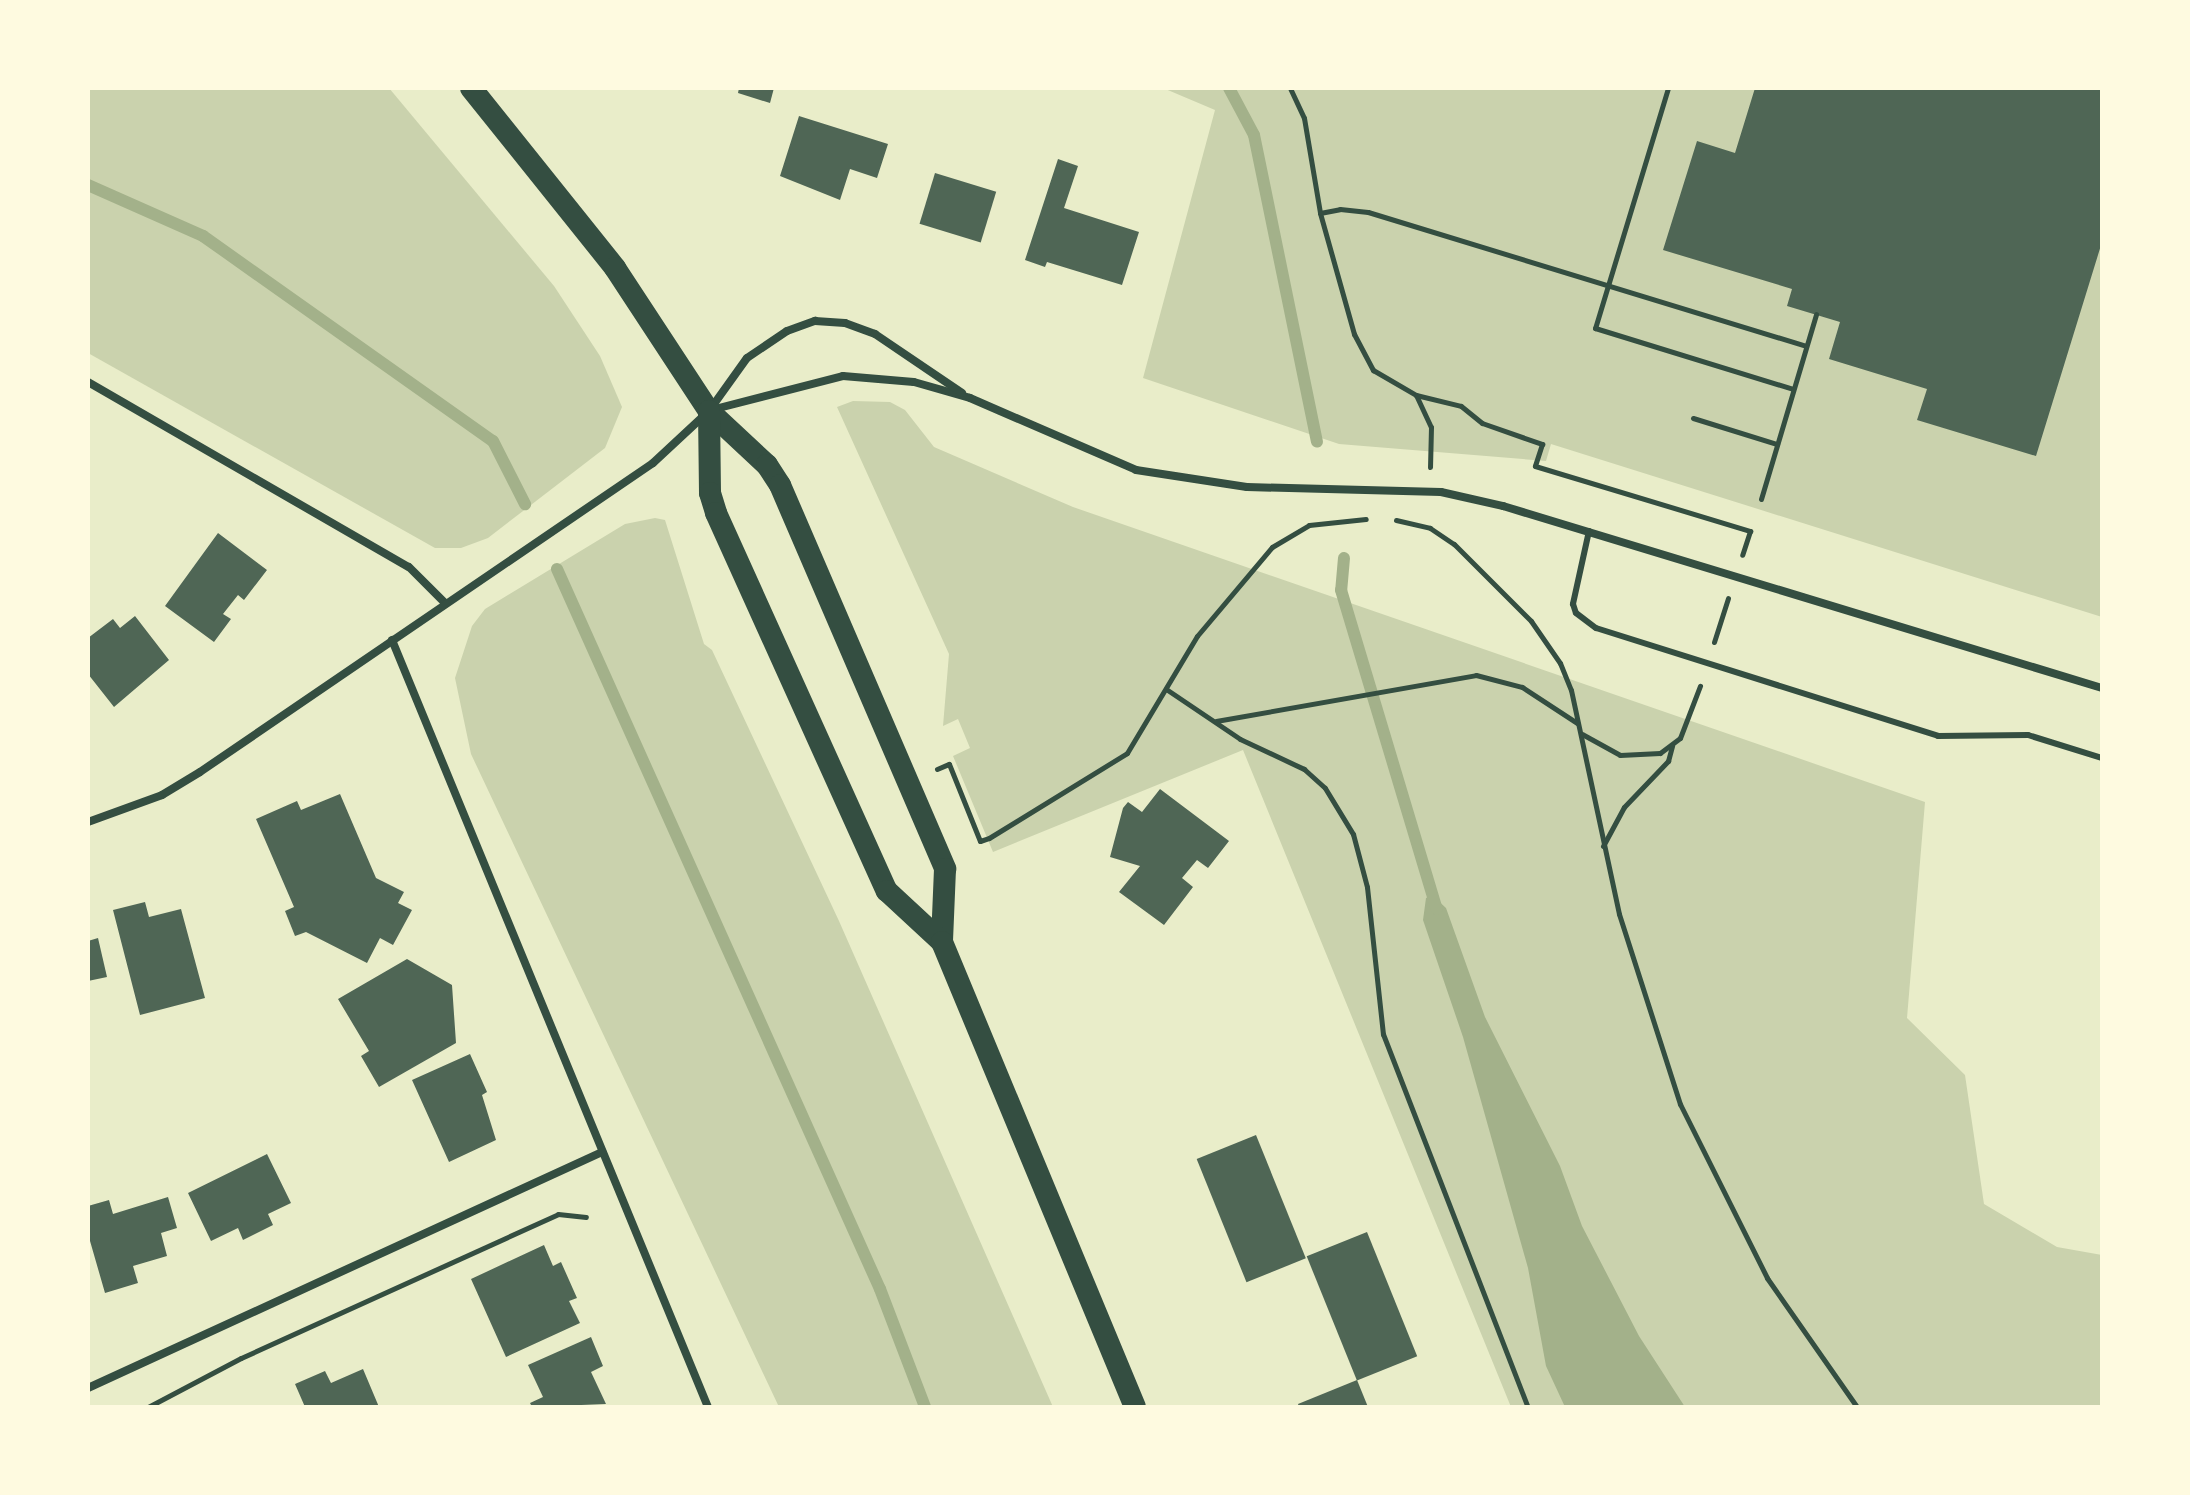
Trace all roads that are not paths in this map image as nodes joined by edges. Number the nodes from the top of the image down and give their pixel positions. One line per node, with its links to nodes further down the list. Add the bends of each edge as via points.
1 (471, 88): 4 (highway, via 615,268)
2 (88, 382): 6 (street, via 400,561)
3 (970, 398): 4 (street, via 914,382 843,376); 4 (street, via 875,334 845,323 815,321 787,331 747,358); 5 (street, via 1136,470 1195,483 1441,492)
4 (709, 411): 6 (street, via 653,463); 11 (highway, via 710,493 716,513 887,891); 11 (highway, via 767,465 780,485 851,642 945,869)
5 (1589, 531): 8 (street); 9 (lane, via 1573,604 1576,613 1596,628 1938,736 2028,735)
6 (444, 602): 7 (street)
7 (392, 640): 10 (street, via 162,795); 12 (street)
8 (2102, 688)
9 (2102, 758)
10 (88, 822)
11 (942, 942): 15 (highway)
12 (602, 1152): 13 (street); 14 (street)
13 (88, 1388)
14 (708, 1407)
15 (1135, 1407)

